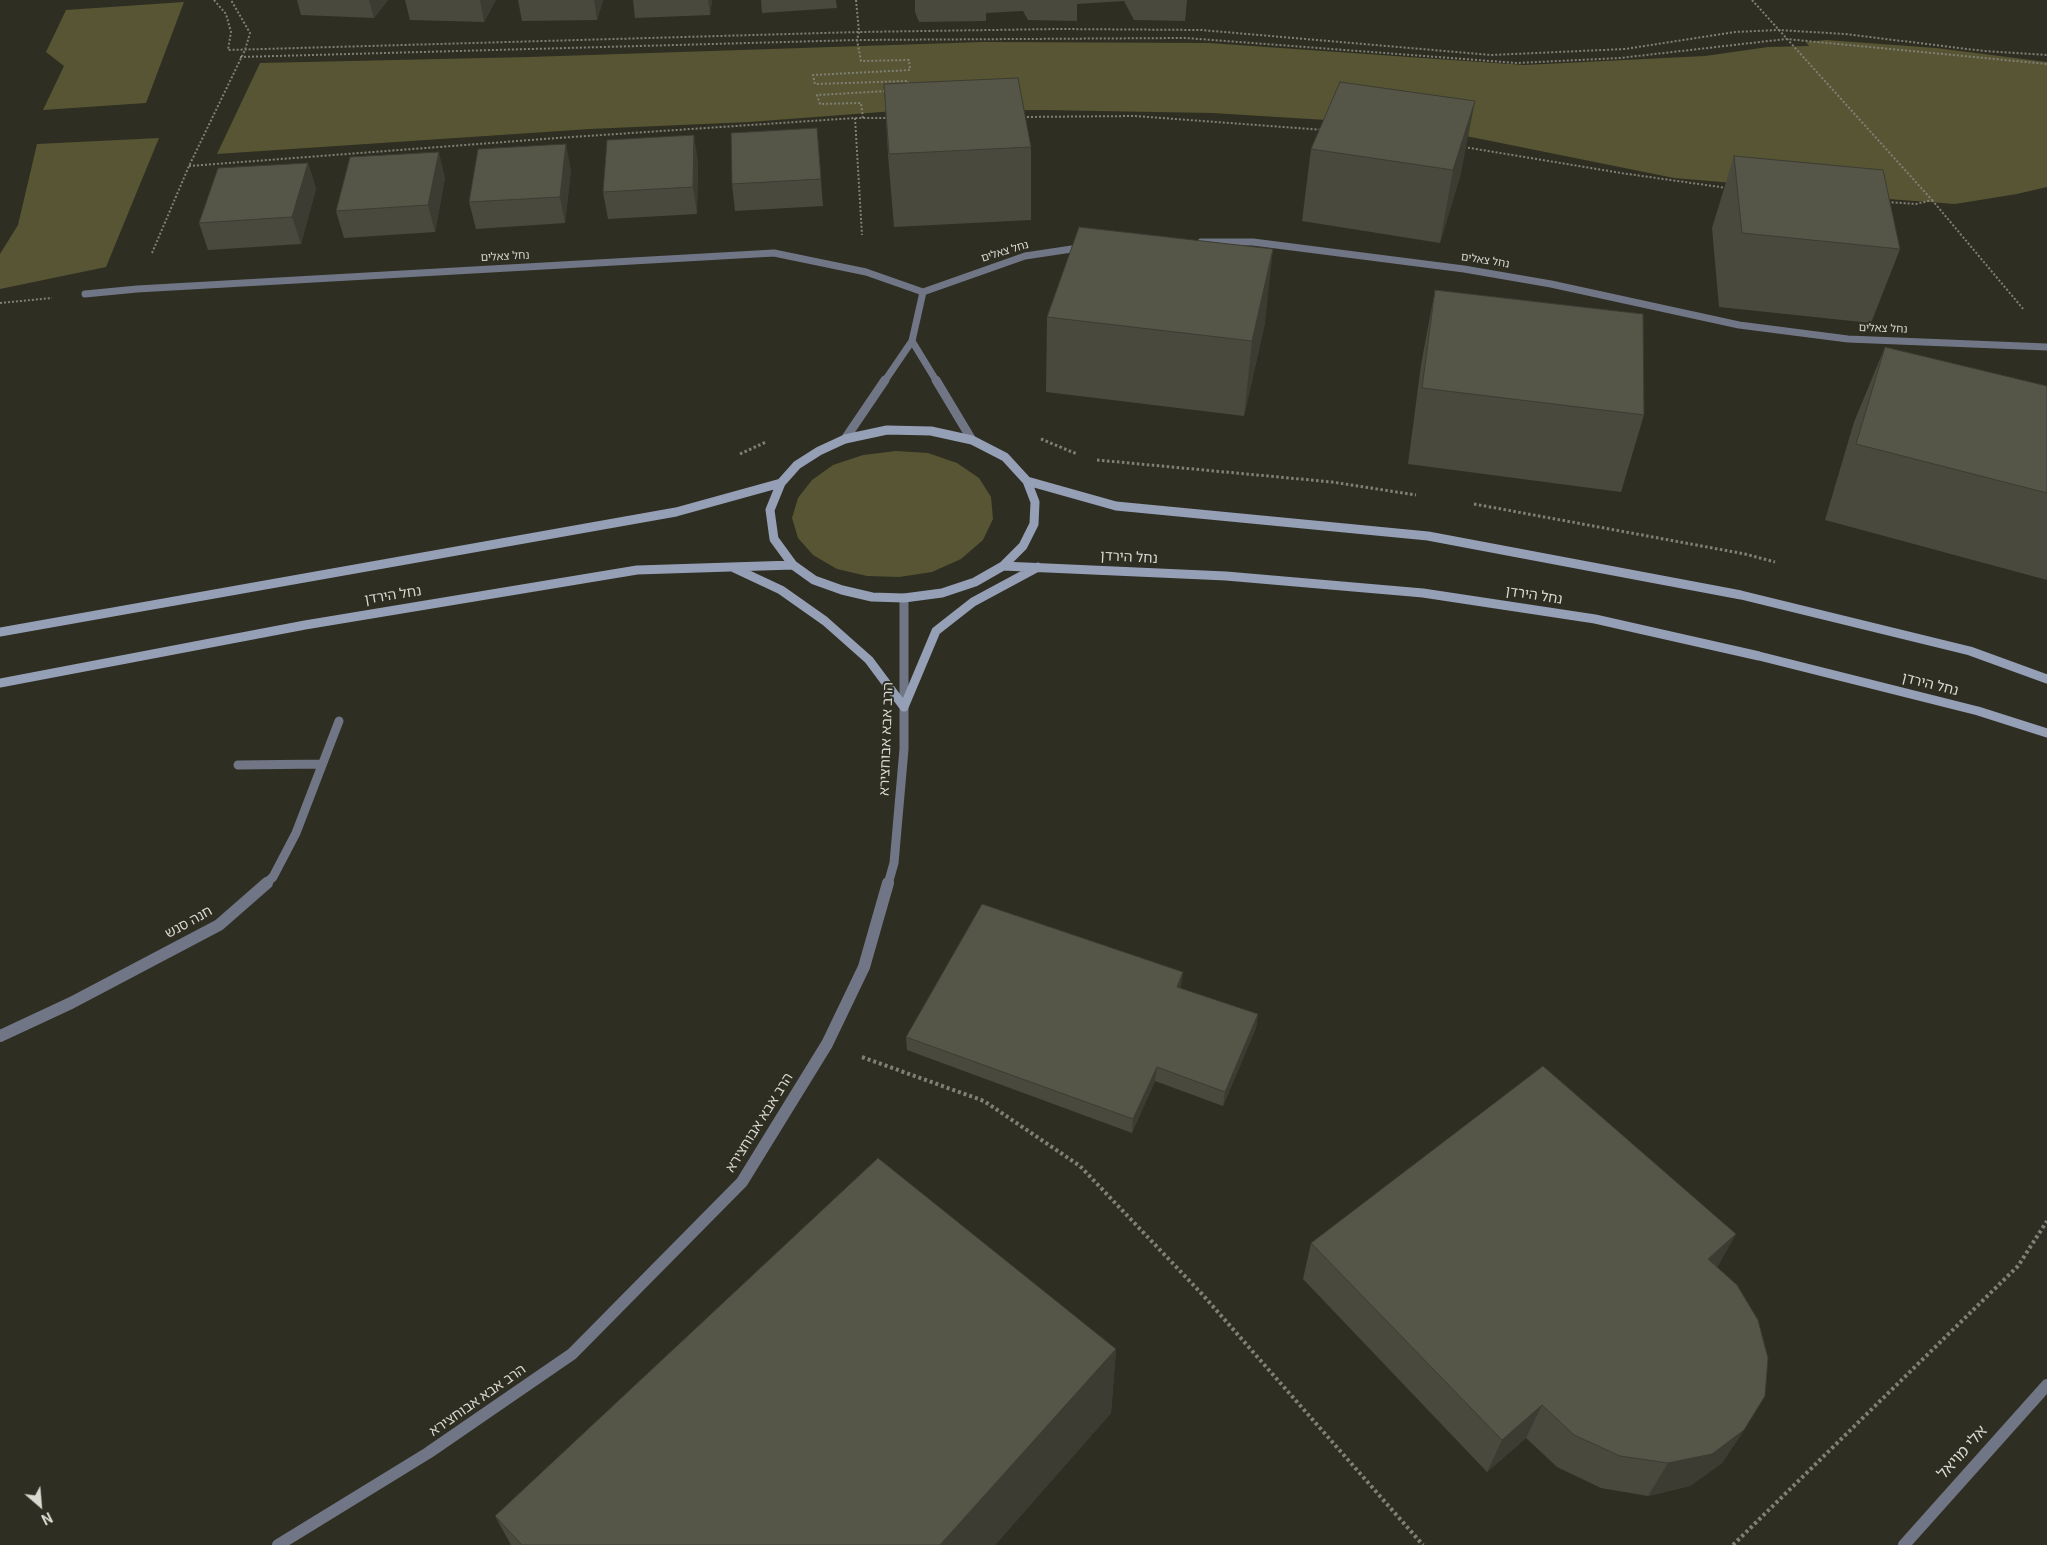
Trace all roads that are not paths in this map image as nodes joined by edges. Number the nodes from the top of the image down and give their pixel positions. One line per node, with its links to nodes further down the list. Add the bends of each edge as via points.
1 (1189, 241): 6 (street, נחל צאלים, via 1254,242 1464,269 1551,284 1739,325 1848,339)
2 (1093, 246): 3 (street, נחל צאלים, via 1025,256)
3 (923, 292): 4 (street, נחל צאלים, via 866,272 774,253); 5 (street)
4 (85, 294)
5 (912, 341): 7 (street); 8 (street)
6 (2047, 347)
7 (845, 439): 8 (main road, via 896,430 931,431); 10 (main road, via 819,450 797,465)
8 (972, 440): 9 (main road, via 1005,457)
9 (1028, 481): 12 (main road, via 1035,502 1034,524 1023,546); 17 (main road, via 1116,506 1428,536 1741,595 1970,651)
10 (781, 483): 11 (main road, via 770,510 774,539); 16 (main road, via 676,512)
11 (793, 565): 13 (main road, נחל הירדן); 15 (main road, via 814,580 842,590 872,597)
12 (1003, 566): 14 (main road, נחל הירדן); 15 (main road, via 975,582 942,593)
13 (732, 567): 18 (main road, נחל הירדן, via 637,570 305,625); 19 (main road, via 781,590 825,621 869,660)
14 (1038, 567): 19 (main road, via 973,602 936,631); 21 (main road, נחל הירדן, via 1226,576 1423,593 1595,619 1950,704)
15 (904, 598): 19 (street, הרב אבא אבוחצירא)
16 (0, 632)
17 (2047, 679)
18 (0, 683)
19 (904, 708): 26 (street, הרב אבא אבוחצירא, via 904,749 894,863 864,967 827,1044 742,1182 572,1354 428,1454)
20 (339, 720): 22 (street, חנה סנש)
21 (2047, 733)
22 (322, 764): 23 (street); 24 (street, חנה סנש, via 296,833 273,877 219,925 71,1003)
23 (238, 766)
24 (0, 1036)
25 (2047, 1385): 27 (street, אלי מויאל)
26 (278, 1545)
27 (1904, 1545)

